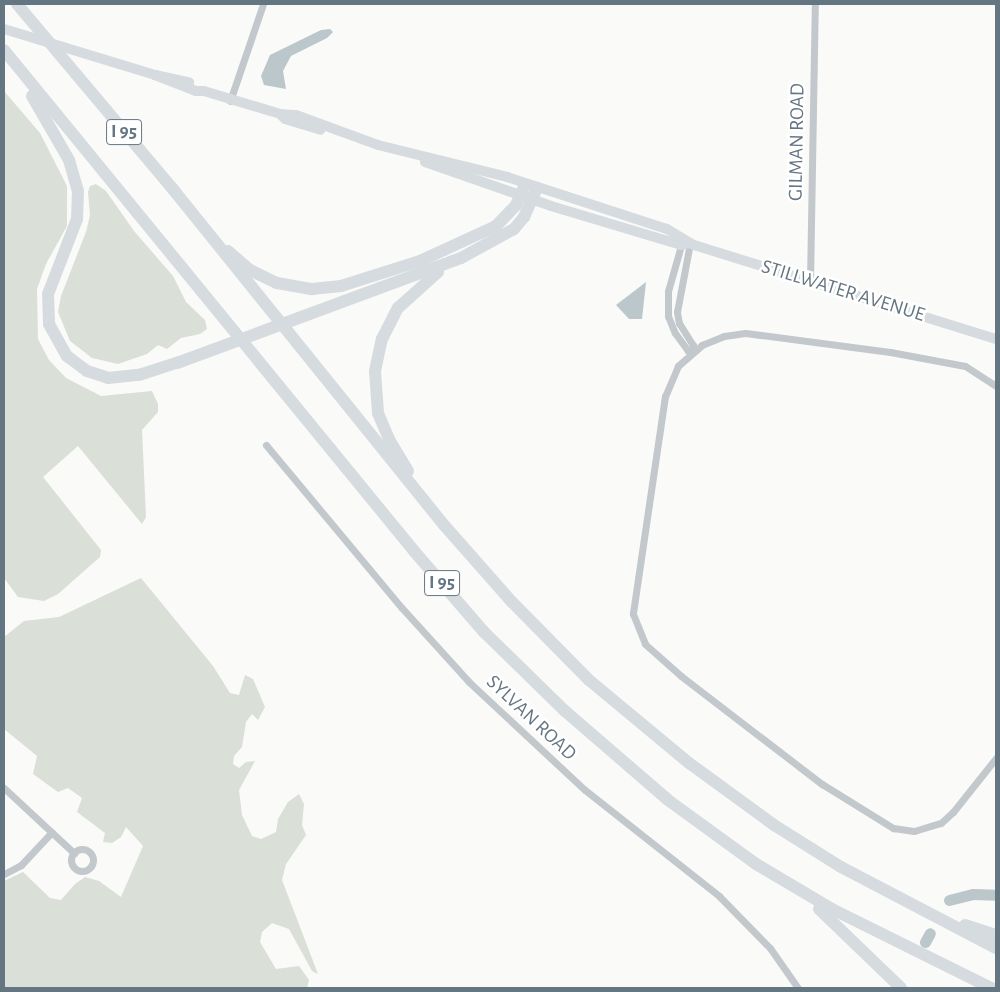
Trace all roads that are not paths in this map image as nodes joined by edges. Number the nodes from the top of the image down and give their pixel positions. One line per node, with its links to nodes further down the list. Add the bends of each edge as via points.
1 (17, 4): 7 (highway, I 95)
2 (261, 4): 6 (street)
3 (815, 4): 11 (street, GILMAN ROAD)
4 (4, 29): 6 (main road, STILLWATER AVENUE)
5 (4, 51): 10 (highway, via 69,160 78,191 78,219 48,294 49,324 59,346 87,371 116,379 139,375 299,320); 21 (highway, I 95, via 177,265 484,632 565,711 668,800)
6 (230, 101): 8 (main road, STILLWATER AVENUE)
7 (172, 188): 8 (highway, via 230,253 250,270 277,283 312,289 341,286 437,253 496,226); 16 (highway, I 95, via 245,282)
8 (529, 192): 9 (main road, STILLWATER AVENUE); 10 (highway, via 514,229)
9 (684, 242): 11 (main road, STILLWATER AVENUE); 13 (street, via 668,291 668,316 675,333 688,351)
10 (461, 258): 16 (highway, via 409,296 388,325 376,362 375,400 382,425 403,463)
11 (810, 281): 12 (main road, STILLWATER AVENUE)
12 (996, 339)
13 (693, 352): 14 (street, via 717,339 745,333 944,361 965,366); 17 (street, via 674,372 661,419 633,607 634,623 645,644 781,755 893,828 914,831 941,823)
14 (996, 386)
15 (266, 445): 26 (street, SYLVAN ROAD, via 402,608 469,682 584,790 719,896 770,948)
16 (489, 576): 23 (highway, I 95, via 589,680 689,763 774,825 833,862)
17 (996, 758)
18 (4, 788): 19 (street)
19 (52, 832): 20 (street); 22 (street, via 21,865)
20 (74, 853)
21 (756, 864): 27 (highway, via 830,918); 28 (highway, I 95, via 832,910)
22 (4, 874)
23 (950, 924): 24 (highway); 25 (highway, I 95)
24 (996, 935)
25 (996, 948)
26 (798, 988)
27 (901, 988)
28 (991, 988)

